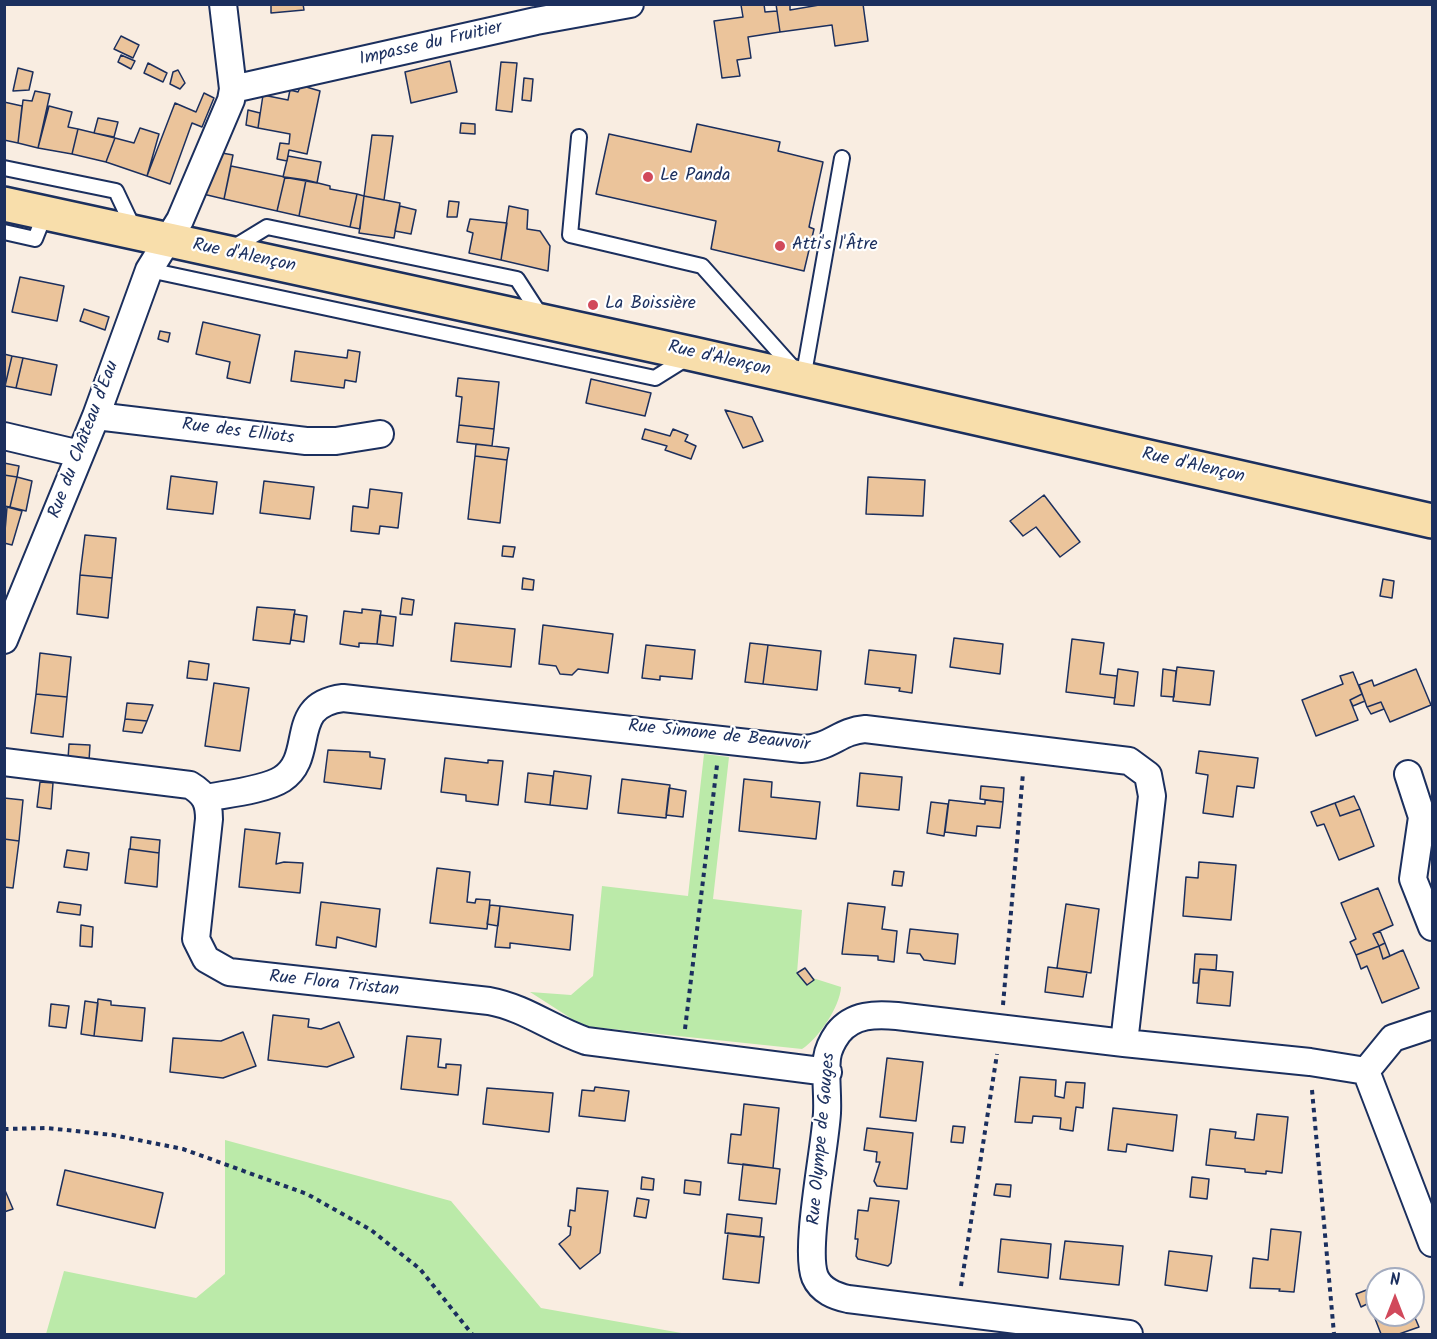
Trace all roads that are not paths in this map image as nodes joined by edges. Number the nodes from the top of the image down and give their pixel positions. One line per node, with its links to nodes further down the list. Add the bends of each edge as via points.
1 (223, 4): 3 (street)
2 (630, 4): 3 (street, Impasse du Fruitier, via 536,21)
3 (233, 89): 10 (street, Rue du Château d'Eau, via 180,220)
4 (579, 137): 13 (lane, via 570,235 702,266)
5 (842, 158): 13 (lane)
6 (4, 168): 10 (lane, via 116,191)
7 (4, 204): 8 (main road, Rue d'Alençon)
8 (45, 214): 9 (lane, via 35,239); 10 (main road, Rue d'Alençon)
9 (4, 232)
10 (151, 237): 11 (street, Rue du Château d'Eau); 12 (main road, Rue d'Alençon)
11 (149, 270): 12 (lane, via 655,378); 14 (street, Rue du Château d'Eau)
12 (693, 354): 13 (main road, Rue d'Alençon)
13 (803, 379): 18 (main road, Rue d'Alençon)
14 (96, 416): 15 (street, Rue des Elliots, via 306,441); 17 (street, Rue du Château d'Eau)
15 (380, 434)
16 (4, 436): 17 (street)
17 (80, 454): 19 (street, Rue du Château d'Eau)
18 (1432, 520)
19 (4, 640)
20 (4, 762): 22 (street, via 190,785)
21 (1408, 774): 23 (street, via 1422,817 1413,879)
22 (206, 798): 25 (street, Rue Simone de Beauvoir, via 283,779 299,752 310,714 319,704 343,698 817,748 854,730 865,729 1129,760 1140,767 1151,783 1151,819); 27 (street, Rue Flora Tristan, via 209,819 196,939 206,959 217,967 247,975 510,1005 586,1041)
23 (1432, 927)
24 (1432, 1025): 26 (street, via 1393,1038)
25 (1124, 1043): 26 (street, Rue Olympe de Gouges); 27 (street, Rue Olympe de Gouges, via 877,1014 860,1017 839,1032 827,1058)
26 (1366, 1071): 28 (street)
27 (828, 1072): 29 (street, Rue Olympe de Gouges, via 813,1240 813,1266 821,1287 848,1299)
28 (1432, 1243)
29 (1129, 1335)

